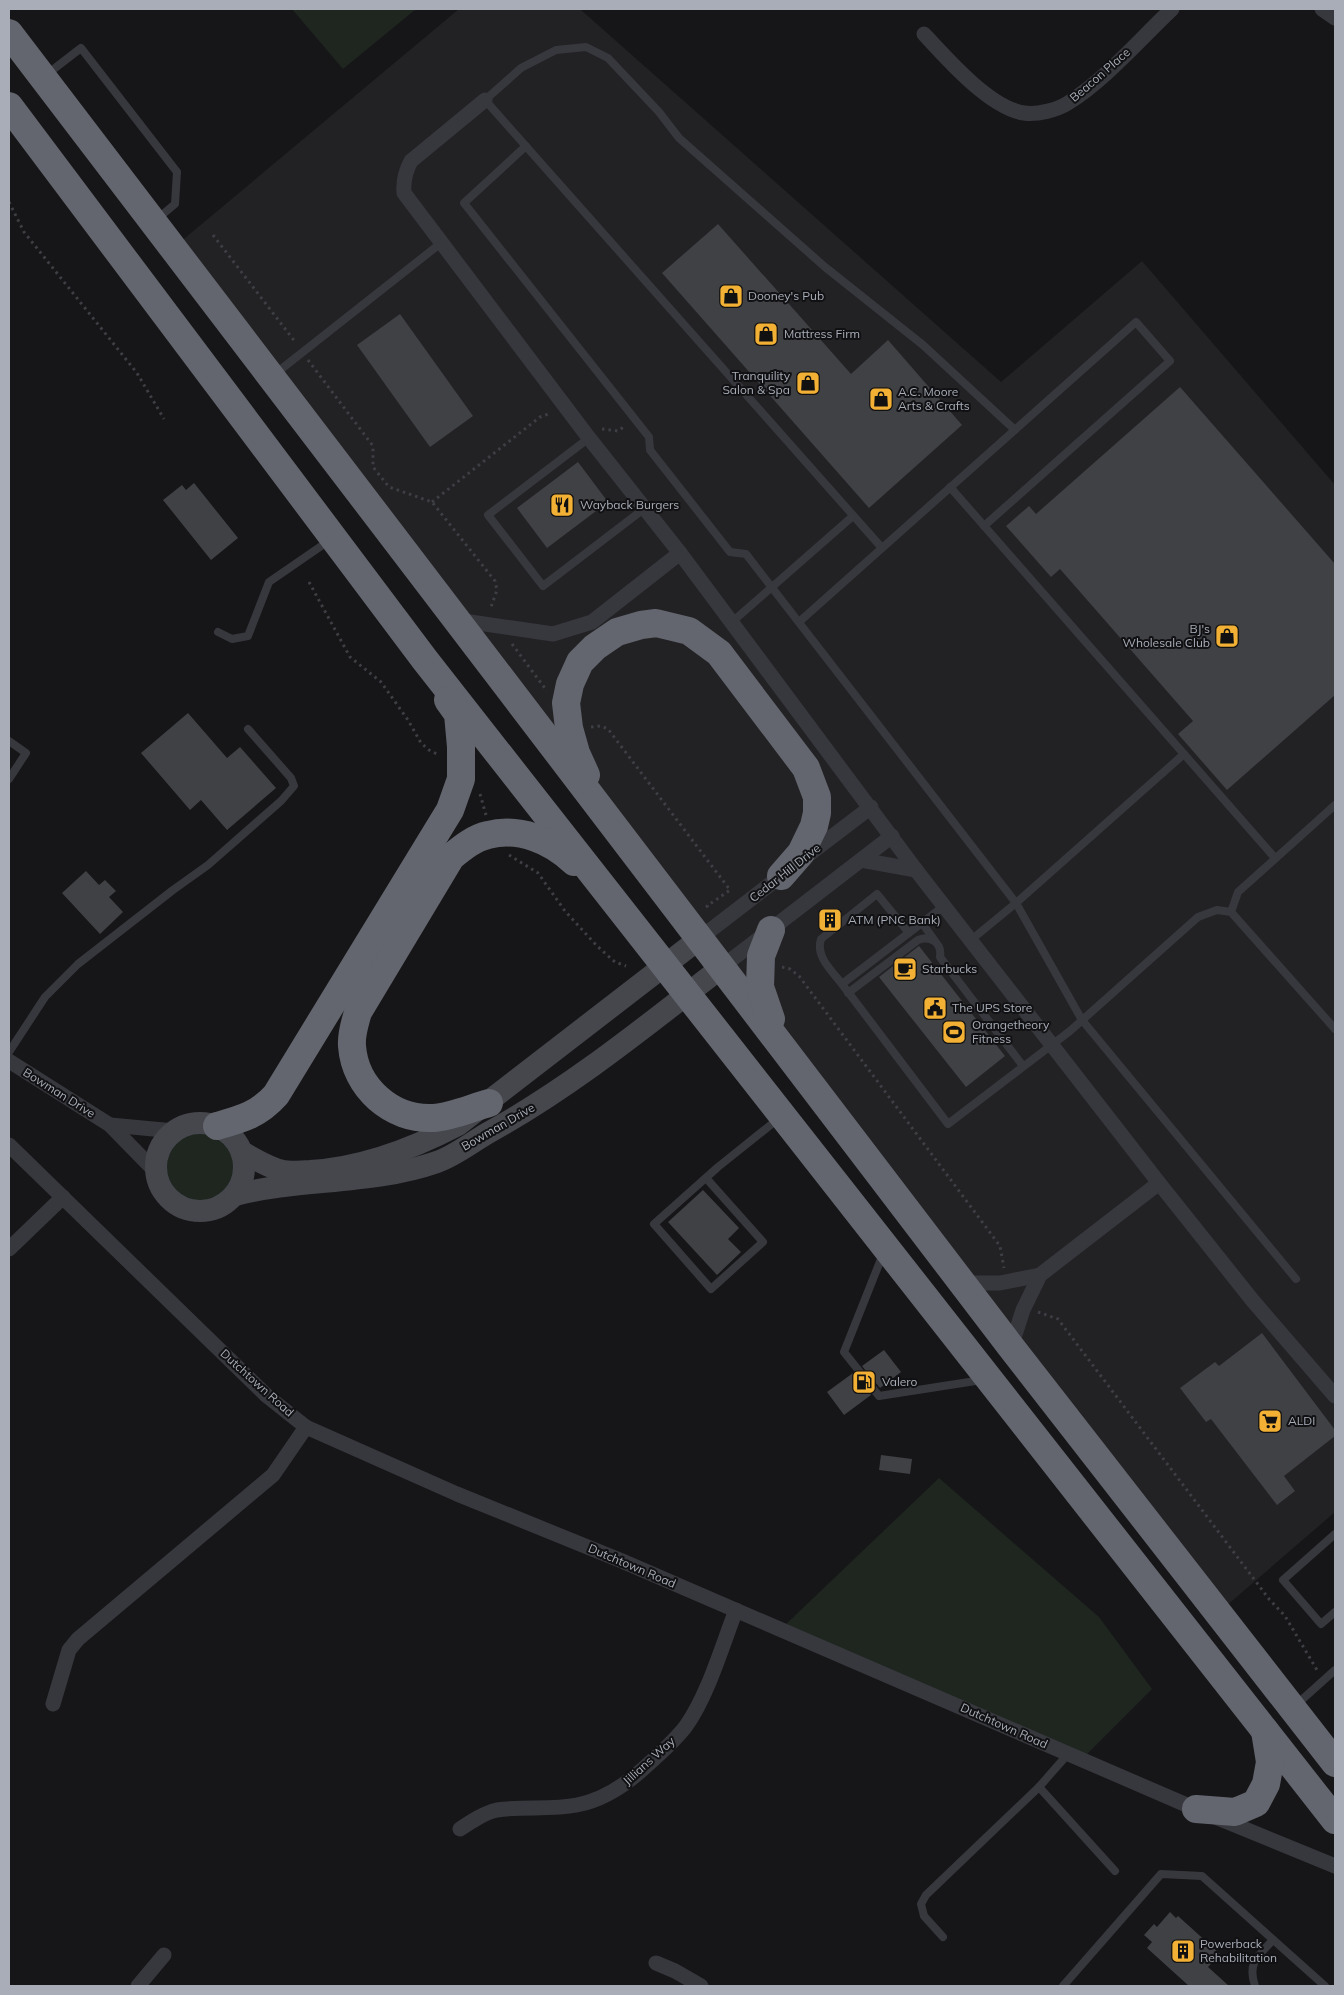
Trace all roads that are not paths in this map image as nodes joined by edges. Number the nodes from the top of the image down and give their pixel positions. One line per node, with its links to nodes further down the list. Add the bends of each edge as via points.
1 (1172, 9): 5 (street, Beacon Place, via 1094,84 1066,105 1036,114 1010,109 984,93)
2 (1322, 9): 3 (street)
3 (1335, 18)
4 (9, 33): 6 (highway)
5 (924, 34)
6 (42, 77): 10 (highway); 10 (lane, via 81,48 177,172 175,204)
7 (485, 100): 9 (lane); 11 (street, via 411,161 405,171 404,193); 13 (lane, via 521,68 556,50 586,47 608,58 680,138 824,267 922,345)
8 (9, 106): 19 (highway)
9 (526, 146): 17 (lane); 22 (lane, via 464,203 649,437 650,450 730,552 746,554)
10 (154, 222): 12 (highway)
11 (441, 243): 12 (lane); 14 (street, via 563,403)
12 (272, 377): 23 (highway)
13 (1015, 430): 15 (lane); 18 (lane, via 1136,322 1170,360)
14 (594, 433): 16 (street); 16 (lane, via 488,515 543,586)
15 (950, 487): 18 (lane); 20 (lane)
16 (645, 508): 21 (street)
17 (853, 516): 20 (lane); 22 (lane)
18 (984, 526): 30 (lane)
19 (334, 537): 26 (lane, via 269,582 248,636 232,639); 27 (highway)
20 (882, 548): 25 (lane)
21 (680, 553): 23 (street, via 592,622 553,634); 24 (street)
22 (772, 586): 24 (lane); 25 (lane)
23 (457, 620): 34 (highway)
24 (732, 622): 33 (street)
25 (799, 622): 40 (lane)
26 (218, 632)
27 (425, 660): 42 (highway); 65 (highway, via 429,673 458,714 461,778 450,810 276,1095 252,1115)
28 (248, 729): 59 (lane, via 291,778 294,786 282,801 208,865 78,964 45,997)
29 (9, 742): 31 (lane, via 26,753)
30 (1184, 754): 36 (lane); 40 (lane)
31 (9, 779)
32 (1335, 805): 36 (lane)
33 (871, 807): 35 (street); 39 (street, Cedar Hill Drive)
34 (606, 817): 39 (highway, via 576,753 569,728 566,703 570,684 580,662 617,632 656,623 690,631 719,653 806,768 817,798 814,826 801,853); 47 (highway)
35 (892, 836): 37 (street); 38 (street)
36 (1275, 858): 43 (lane, via 1238,892)
37 (861, 860): 38 (street); 45 (street)
38 (916, 870): 41 (street)
39 (781, 876): 47 (street, Cedar Hill Drive)
40 (1016, 903): 48 (lane); 55 (lane)
41 (944, 906): 44 (lane); 48 (street)
42 (620, 909): 50 (highway); 62 (highway, via 571,859 533,836 511,831 486,835 451,857 358,1012 352,1046 362,1079 378,1099 400,1112 434,1118)
43 (1231, 912): 55 (lane, via 1218,910 1198,917); 56 (lane)
44 (922, 923): 46 (lane); 49 (lane)
45 (770, 930): 51 (street); 57 (highway, via 761,956 760,986)
46 (909, 933): 52 (lane); 52 (lane, via 877,894 820,939 820,954)
47 (699, 939): 50 (street, Bowman Drive); 51 (highway)
48 (971, 940): 58 (street)
49 (937, 943): 53 (lane, via 927,938 918,940); 61 (lane, via 940,957)
50 (665, 966): 54 (highway); 62 (street, Bowman Drive)
51 (722, 967): 54 (street, Bowman Drive); 57 (highway)
52 (842, 984): 53 (lane)
53 (848, 993): 61 (lane, via 948,1124)
54 (686, 995): 63 (highway); 72 (street, Bowman Drive, via 526,1112 438,1162 368,1178 258,1189)
55 (1082, 1020): 58 (lane); 77 (lane)
56 (1335, 1029)
57 (778, 1039): 78 (highway)
58 (1052, 1044): 61 (lane); 71 (street)
59 (9, 1052)
60 (9, 1061): 64 (street, Bowman Drive)
61 (1023, 1066)
62 (489, 1102): 68 (street, Bowman Drive, via 458,1125 426,1142 393,1155 332,1170 285,1172)
63 (782, 1117): 70 (lane); 74 (highway)
64 (110, 1125): 66 (street, Bowman Drive); 69 (street, Bowman Drive)
65 (217, 1126): 66 (street, via 195,1123); 68 (street, via 230,1134)
66 (175, 1131): 69 (street, via 160,1149)
67 (9, 1145): 73 (street, Dutchtown Road)
68 (242, 1152): 72 (street, via 243,1179)
69 (156, 1172): 72 (street, via 164,1193 188,1210 217,1208)
70 (706, 1178): 70 (lane, via 654,1224 710,1289 763,1242)
71 (1159, 1183): 76 (street); 81 (street, via 1253,1301)
72 (235, 1195)
73 (63, 1197): 75 (street); 82 (street, Dutchtown Road, via 267,1396)
74 (885, 1248): 80 (highway); 80 (lane, via 844,1352 878,1396)
75 (9, 1249)
76 (1040, 1275): 78 (street, via 1000,1284); 79 (street, via 1023,1310)
77 (1296, 1279)
78 (963, 1283): 79 (highway)
79 (1012, 1347): 88 (highway)
80 (989, 1379): 89 (highway)
81 (1335, 1396)
82 (306, 1427): 84 (street, Dutchtown Road, via 457,1494); 87 (street, via 273,1475 78,1639 69,1650)
83 (1335, 1534): 85 (lane, via 1283,1580 1321,1624)
84 (736, 1610): 90 (street, Dutchtown Road); 95 (street, Jillians Way, via 704,1693 686,1725 627,1782 606,1796 588,1802 497,1810)
85 (1335, 1612)
86 (1335, 1670): 88 (lane)
87 (53, 1704)
88 (1292, 1708): 91 (highway)
89 (1264, 1729): 93 (highway, via 1270,1762 1266,1784 1256,1803 1235,1812); 94 (highway)
90 (1068, 1754): 92 (lane); 93 (street, Dutchtown Road)
91 (1335, 1764)
92 (1039, 1788): 97 (lane); 98 (lane, via 934,1885 920,1904 924,1916)
93 (1196, 1810): 96 (street, Dutchtown Road)
94 (1335, 1820)
95 (460, 1829)
96 (1335, 1866)
97 (1115, 1871)
98 (943, 1937)
99 (1273, 1940): 102 (lane); 105 (lane, via 1202,1876 1161,1874); 106 (lane, via 1252,1964)
100 (164, 1955): 103 (street)
101 (656, 1963): 104 (street)
102 (1318, 1980): 107 (lane); 108 (lane)
103 (138, 1986)
104 (701, 1986)
105 (1064, 1986)
106 (1255, 1986)
107 (1312, 1986)
108 (1325, 1986)

